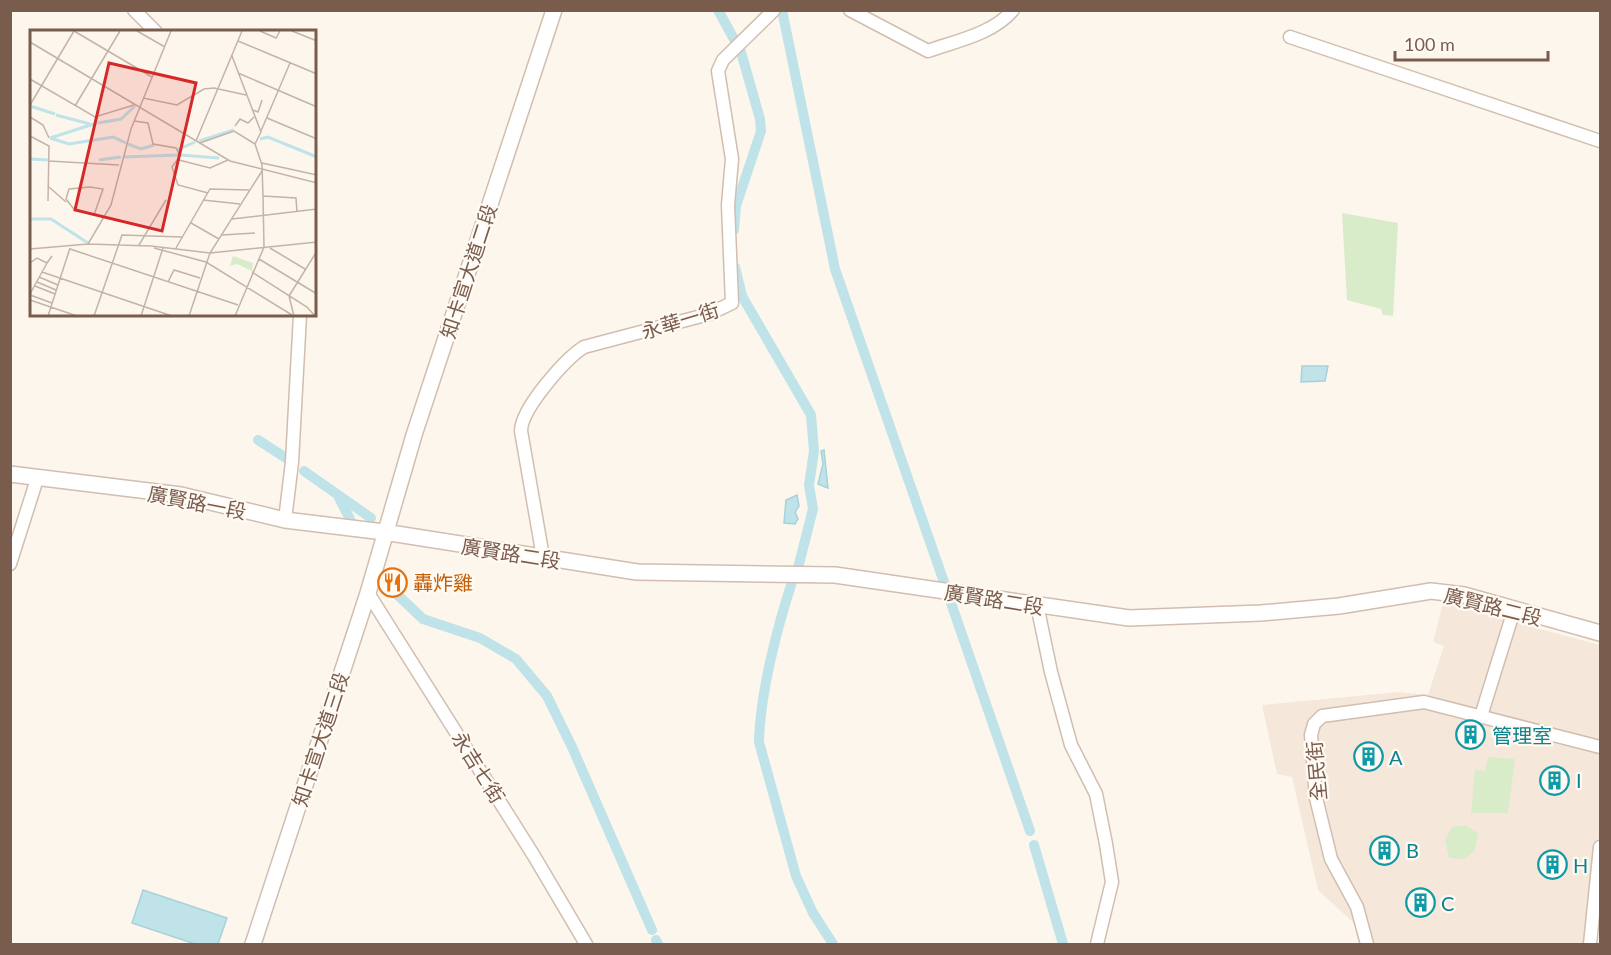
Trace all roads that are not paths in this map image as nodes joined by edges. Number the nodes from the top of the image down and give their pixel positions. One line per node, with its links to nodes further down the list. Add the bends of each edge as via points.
1 (134, 10): 6 (street)
2 (554, 10): 13 (street, 知卡宣大道二段)
3 (774, 10): 14 (street, 永華一街, via 723,60 718,70 732,159 728,219 732,303 709,314 584,347 568,358 525,414 521,431)
4 (850, 10): 5 (street, via 928,51 972,36)
5 (1013, 10)
6 (154, 30)
7 (1290, 37): 8 (street)
8 (1600, 141)
9 (300, 316): 12 (street)
10 (10, 474): 11 (street, 廣賢路一段)
11 (37, 479): 12 (street, 廣賢路一段, via 181,495); 15 (street)
12 (285, 520): 13 (street, 廣賢路一段)
13 (384, 532): 14 (street, 廣賢路二段); 16 (street, 知卡宣大道三段)
14 (543, 557): 17 (street, 廣賢路二段, via 637,572 835,575)
15 (10, 564)
16 (368, 593): 23 (street, 知卡宣大道三段); 24 (street, 永吉七街)
17 (1037, 605): 18 (street, 廣賢路二段, via 1129,618 1176,617 1339,606 1431,591); 25 (street, via 1071,746 1096,794 1106,844 1112,882)
18 (1514, 610): 19 (street, 廣賢路二段); 20 (street)
19 (1600, 633)
20 (1481, 716): 21 (street, 全民街); 26 (street, 全民街, via 1424,702 1322,716 1314,724 1311,755 1316,798 1331,860 1357,907)
21 (1600, 747)
22 (1600, 847): 27 (street)
23 (253, 945)
24 (586, 945)
25 (1097, 945)
26 (1367, 945)
27 (1590, 945)

